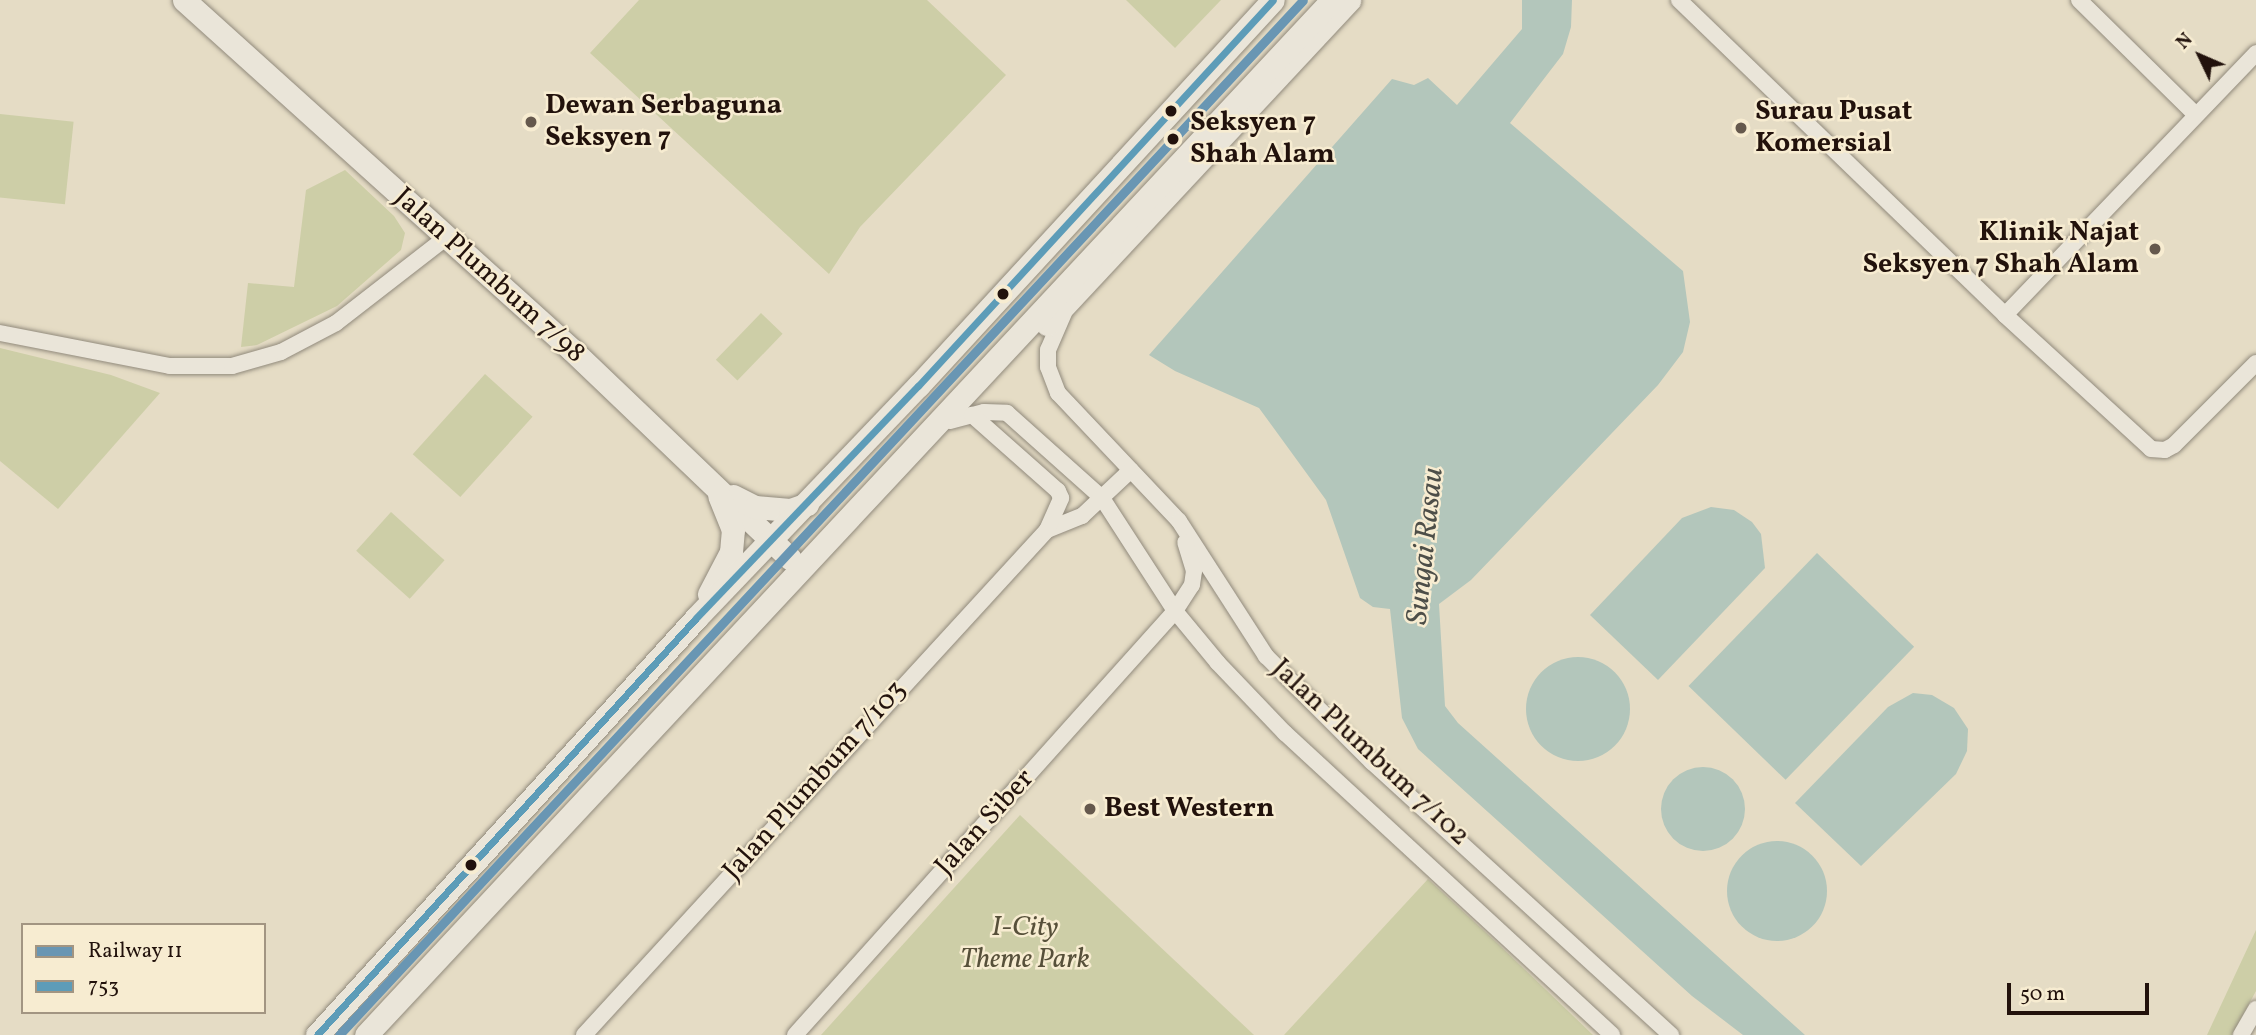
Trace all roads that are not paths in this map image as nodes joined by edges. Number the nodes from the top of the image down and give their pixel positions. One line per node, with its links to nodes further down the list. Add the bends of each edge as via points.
1 (184, 0): 9 (main road, Jalan Plumbum 7/98)
2 (1273, 0): 19 (main road)
3 (1332, 0): 15 (main road)
4 (1349, 0): 10 (main road)
5 (1680, 0): 11 (street)
6 (2079, 0): 8 (street)
7 (2256, 53): 8 (street)
8 (2196, 115): 11 (street)
9 (447, 237): 12 (street, via 337,323 281,352 232,366 170,366); 17 (main road, Jalan Plumbum 7/98)
10 (1072, 299): 15 (main road); 16 (street, Jalan Plumbum 7/102, via 1048,350 1051,380)
11 (2005, 315): 13 (street, via 2151,449 2174,445)
12 (0, 333)
13 (2256, 363)
14 (972, 415): 15 (street, Jalan Plumbum 7/102); 18 (street, Jalan Plumbum 7/102, via 1007,413); 21 (street, via 1058,491 1061,498)
15 (946, 418): 23 (main road, via 881,460); 26 (main road, via 888,472)
16 (1132, 470): 18 (street); 20 (street, Jalan Plumbum 7/102)
17 (714, 486): 19 (main road, via 755,507 790,510); 22 (main road, Jalan Plumbum 7/98); 25 (main road, via 733,530 731,552)
18 (1102, 498): 21 (street, via 1082,516); 24 (street, Jalan Plumbum 7/102)
19 (807, 504): 22 (main road)
20 (1179, 521): 24 (street, Jalan Siber, via 1194,571 1192,585); 33 (street, Jalan Plumbum 7/102, via 1266,656 1289,682)
21 (1047, 530): 30 (street, Jalan Plumbum 7/103)
22 (772, 541): 23 (main road, Jalan Plumbum 7/98); 25 (main road)
23 (790, 558): 26 (main road, via 705,649)
24 (1175, 611): 31 (street, Jalan Siber); 32 (street, Jalan Plumbum 7/102, via 1285,733)
25 (696, 618): 28 (main road)
26 (689, 686): 29 (main road)
27 (2256, 1009): 34 (street)
28 (317, 1035)
29 (366, 1035)
30 (584, 1035)
31 (795, 1035)
32 (1612, 1035)
33 (1671, 1035)
34 (2241, 1035)

